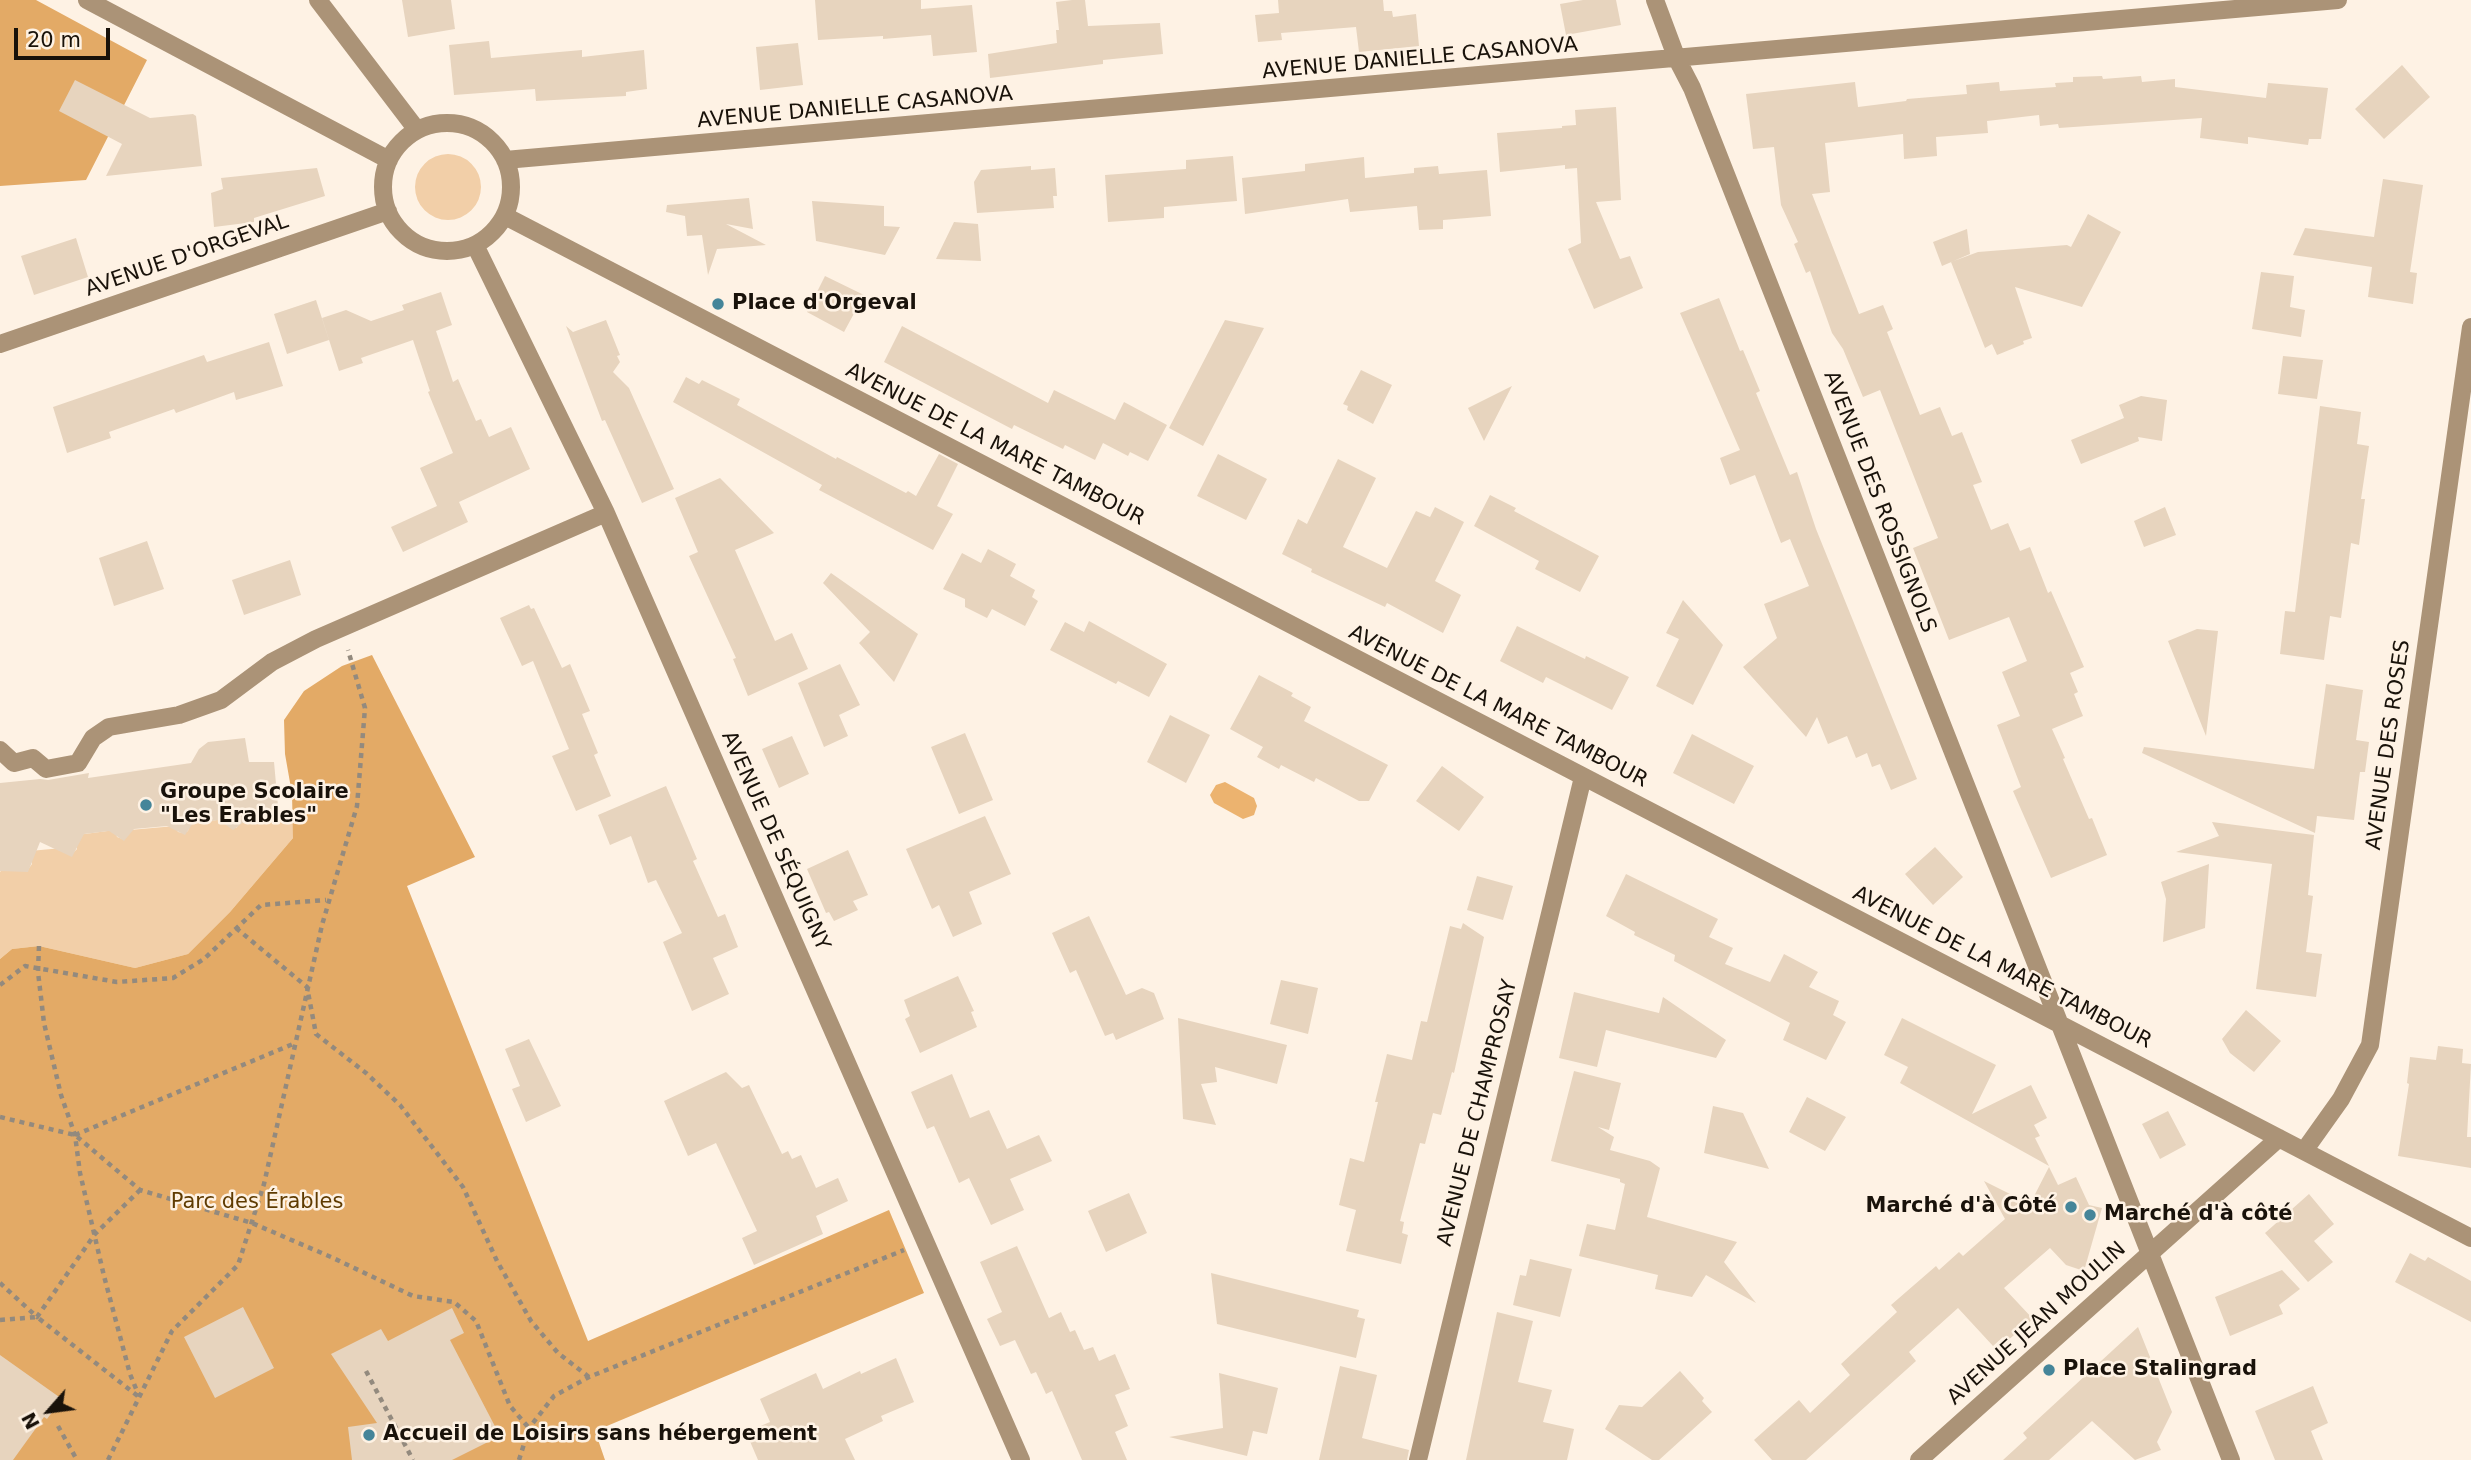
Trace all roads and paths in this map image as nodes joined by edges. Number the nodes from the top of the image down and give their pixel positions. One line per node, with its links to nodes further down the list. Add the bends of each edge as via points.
1 (87, 0): 7 (street)
2 (318, 0): 6 (street)
3 (1655, 0): 5 (street, AVENUE DES ROSSIGNOLS)
4 (2338, 0): 5 (street, AVENUE DANIELLE CASANOVA)
5 (1677, 59): 8 (street, AVENUE DANIELLE CASANOVA); 24 (street, AVENUE DES ROSSIGNOLS)
6 (417, 130): 7 (street, via 400,143); 8 (street, via 449,123 464,125 493,142)
7 (389, 160): 9 (street, via 384,177)
8 (505, 160): 10 (street, via 511,195)
9 (388, 211): 11 (street, via 399,229 435,250); 13 (street, AVENUE D'ORGEVAL)
10 (505, 216): 11 (street); 17 (street, AVENUE DE LA MARE TAMBOUR)
11 (475, 245): 14 (street, AVENUE DE SÉQUIGNY)
12 (2471, 327): 29 (street, AVENUE DES ROSES, via 2370,1045 2341,1100)
13 (0, 344)
14 (606, 513): 15 (street); 34 (street, AVENUE DE SÉQUIGNY)
15 (316, 639): 16 (street, via 272,663 221,700 179,715 109,727 93,738 78,763 46,769 33,758 14,763); 23 (path, via 348,649 365,708 357,806)
16 (0, 750)
17 (1583, 776): 24 (street, AVENUE DE LA MARE TAMBOUR); 49 (street, AVENUE DE CHAMPROSAY)
18 (326, 900): 19 (path, via 261,905)
19 (236, 928): 21 (path, via 204,959 173,978 117,982); 23 (path)
20 (39, 946): 21 (path)
21 (38, 969): 22 (path, via 25,967); 27 (path, via 44,1023)
22 (0, 985)
23 (307, 987): 25 (path); 40 (path, via 316,1034 400,1105 464,1187 497,1261 531,1321 558,1353)
24 (2058, 1022): 28 (street, AVENUE DE LA MARE TAMBOUR); 35 (street, AVENUE DES ROSSIGNOLS)
25 (294, 1044): 27 (path); 31 (path, via 264,1184)
26 (0, 1116): 27 (path)
27 (75, 1135): 30 (path); 32 (path)
28 (2279, 1138): 29 (street, AVENUE DE LA MARE TAMBOUR); 35 (street, AVENUE JEAN MOULIN)
29 (2304, 1151): 33 (street, AVENUE DE LA MARE TAMBOUR)
30 (140, 1190): 31 (path); 32 (path)
31 (251, 1223): 41 (path, via 238,1265 172,1331); 43 (path, via 413,1296 454,1301 476,1321 510,1406)
32 (95, 1234): 37 (path); 41 (path)
33 (2471, 1238)
34 (925, 1241): 40 (path); 48 (street, AVENUE DE SÉQUIGNY)
35 (2149, 1253): 50 (street, AVENUE JEAN MOULIN); 51 (street, AVENUE DES ROSSIGNOLS)
36 (0, 1283): 37 (path)
37 (37, 1317): 38 (path); 41 (path)
38 (0, 1321)
39 (366, 1371): 46 (path)
40 (589, 1377): 43 (path, via 554,1396)
41 (139, 1397): 45 (path)
42 (58, 1426): 44 (path)
43 (529, 1428): 47 (path)
44 (76, 1460)
45 (108, 1460)
46 (414, 1460)
47 (519, 1460)
48 (1021, 1460)
49 (1418, 1460)
50 (1919, 1460)
51 (2231, 1460)

